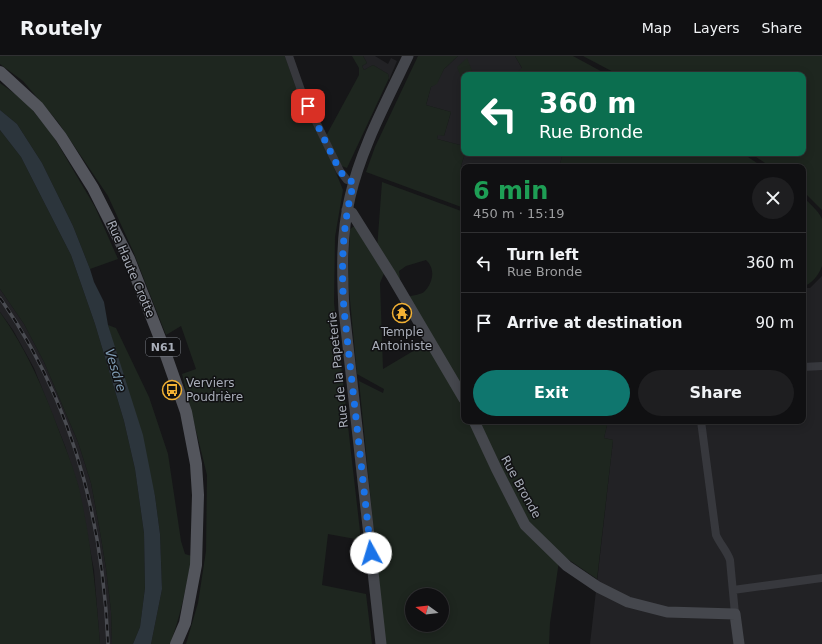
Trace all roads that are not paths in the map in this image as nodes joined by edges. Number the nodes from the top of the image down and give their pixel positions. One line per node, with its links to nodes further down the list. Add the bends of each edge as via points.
1 (289, 56): 4 (street, via 302,93 340,171 347,180)
2 (408, 56): 4 (street, Rue de la Papeterie)
3 (0, 72): 14 (main road, Rue Haute Crotte / N61, via 38,107 61,137 105,212 131,266 186,412 196,464 196,565 185,623)
4 (354, 182): 5 (street, Rue de la Papeterie)
5 (347, 210): 8 (street, via 352,213 391,275); 15 (street, Rue de la Papeterie, via 342,272 344,310)
6 (806, 366): 7 (street)
7 (822, 366)
8 (461, 394)
9 (475, 424): 13 (street, Rue Bronde, via 526,525 566,566 598,587 628,602 667,612)
10 (701, 424): 12 (street, via 716,535 728,553)
11 (822, 578): 12 (street)
12 (733, 590): 13 (street)
13 (735, 614): 16 (street)
14 (176, 644)
15 (381, 644)
16 (740, 644)

